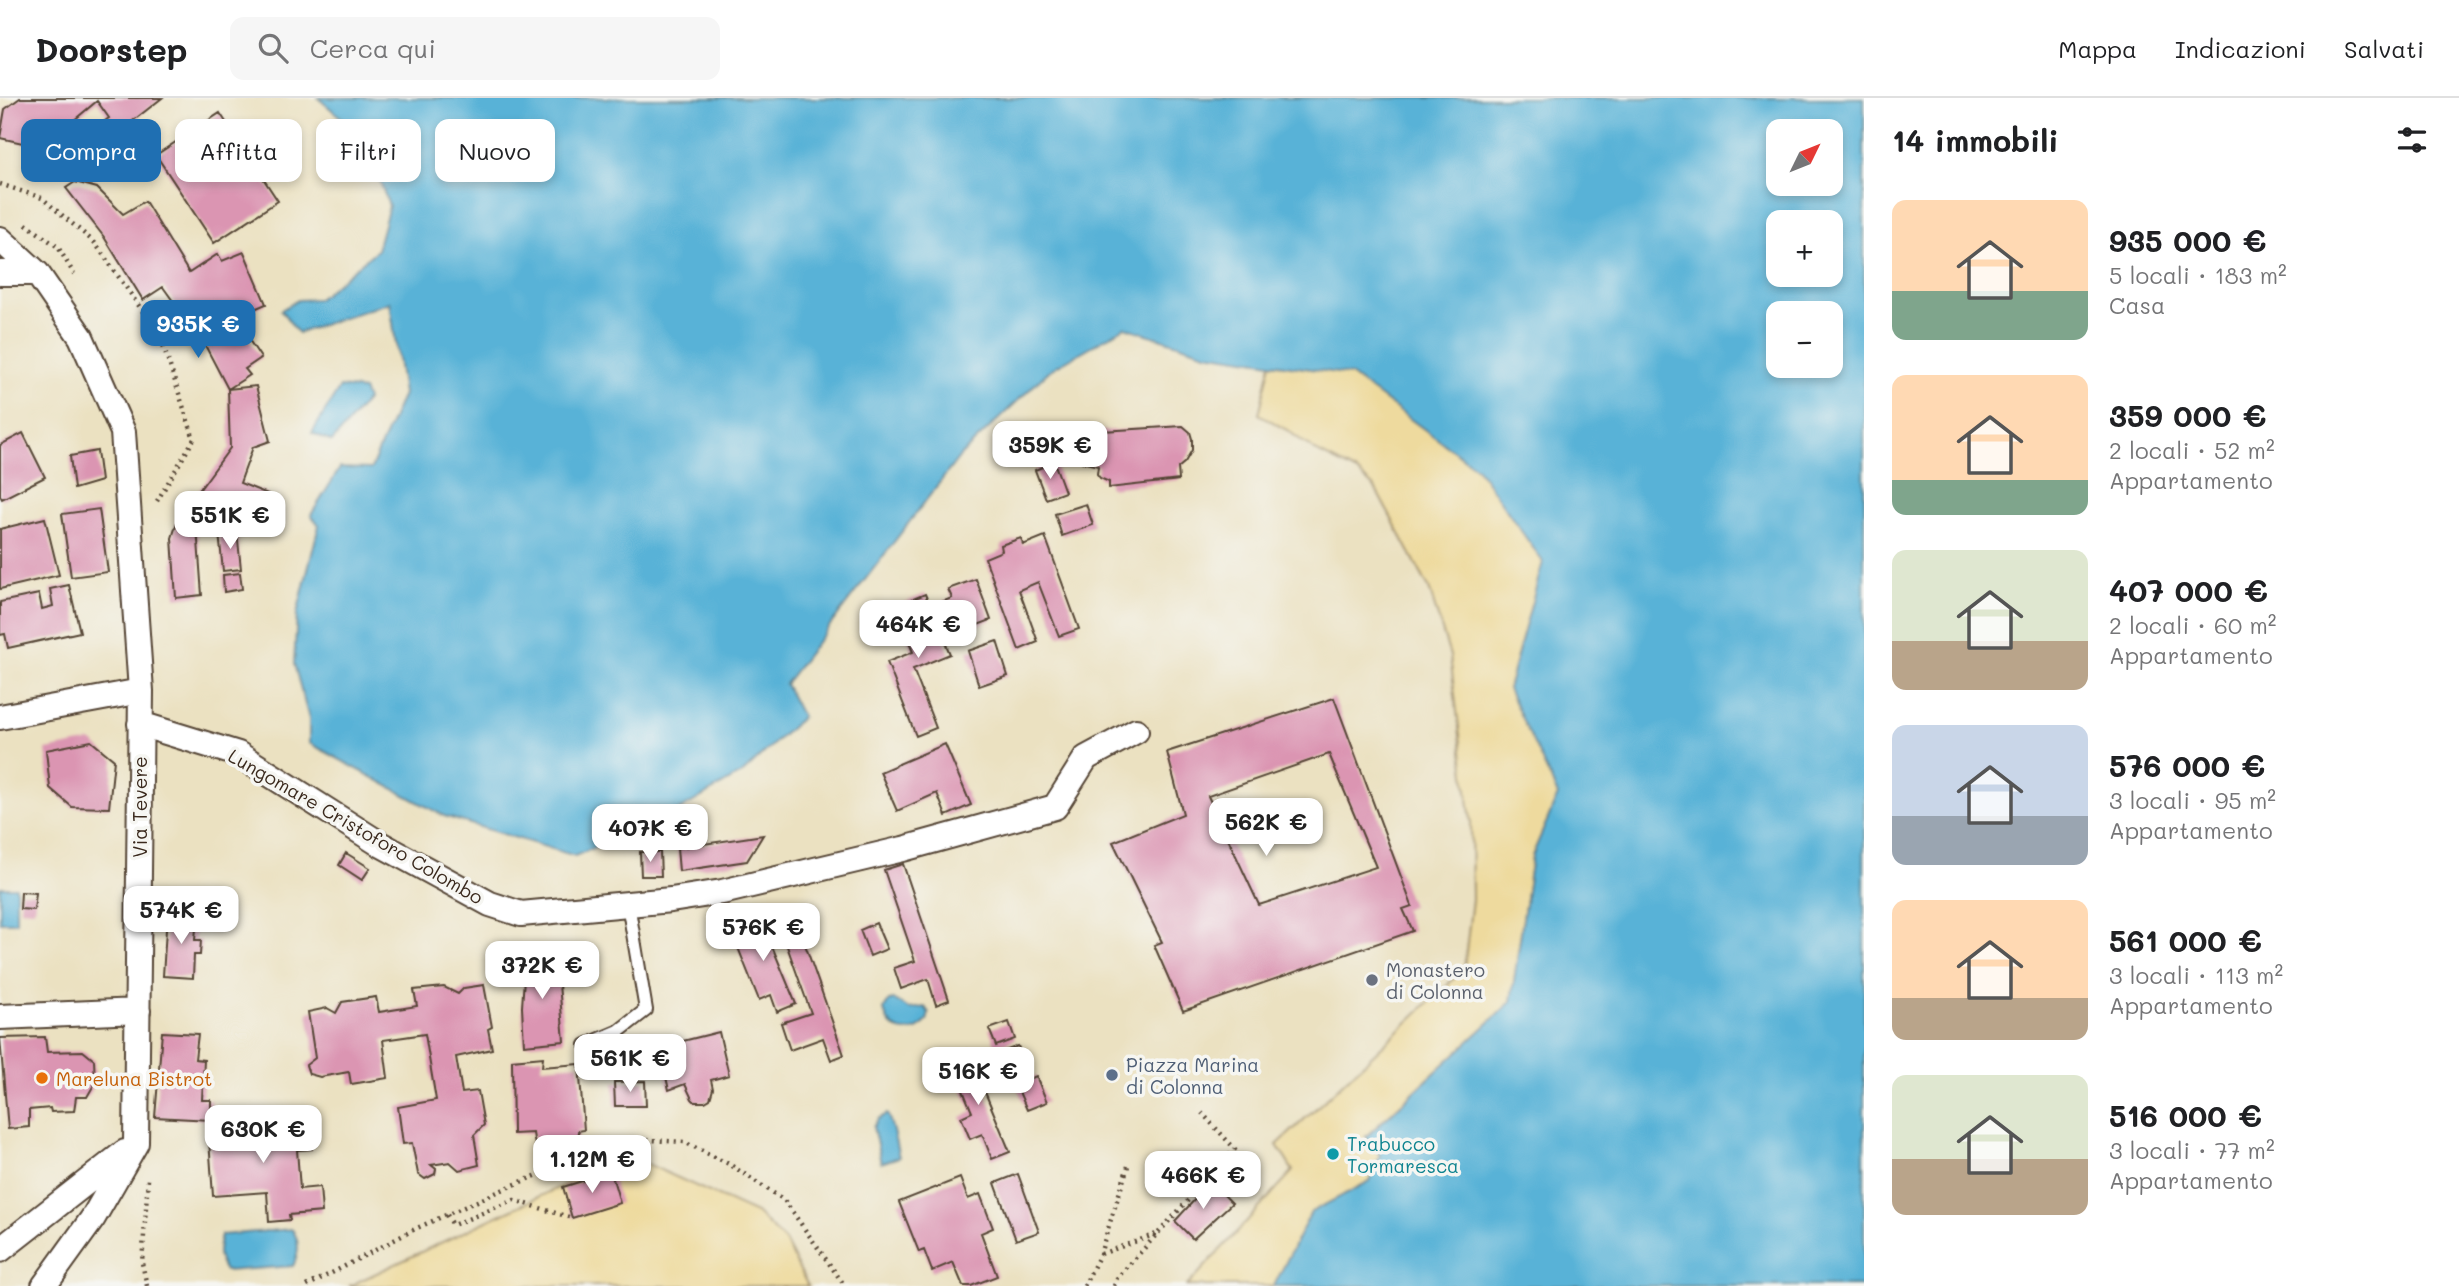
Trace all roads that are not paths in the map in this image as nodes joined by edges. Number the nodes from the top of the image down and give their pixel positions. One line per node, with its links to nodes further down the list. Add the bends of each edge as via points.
1 (0, 239): 3 (street)
2 (0, 273): 3 (street)
3 (37, 273): 4 (street, via 81,337 123,432)
4 (141, 691): 5 (street); 6 (street)
5 (0, 717)
6 (140, 724): 8 (street, Lungomare Cristoforo Colombo, via 239,754 380,844 490,904 521,914); 9 (street, Via Tevere)
7 (1136, 731): 8 (street, Lungomare Cristoforo Colombo, via 1086,758 1055,807 722,892)
8 (628, 904): 11 (lane, via 646,1010 620,1031)
9 (138, 1011): 10 (street); 12 (street, Via Tevere)
10 (0, 1017)
11 (586, 1045)
12 (136, 1143): 13 (street); 14 (street, via 93,1217)
13 (0, 1250)
14 (44, 1286)

